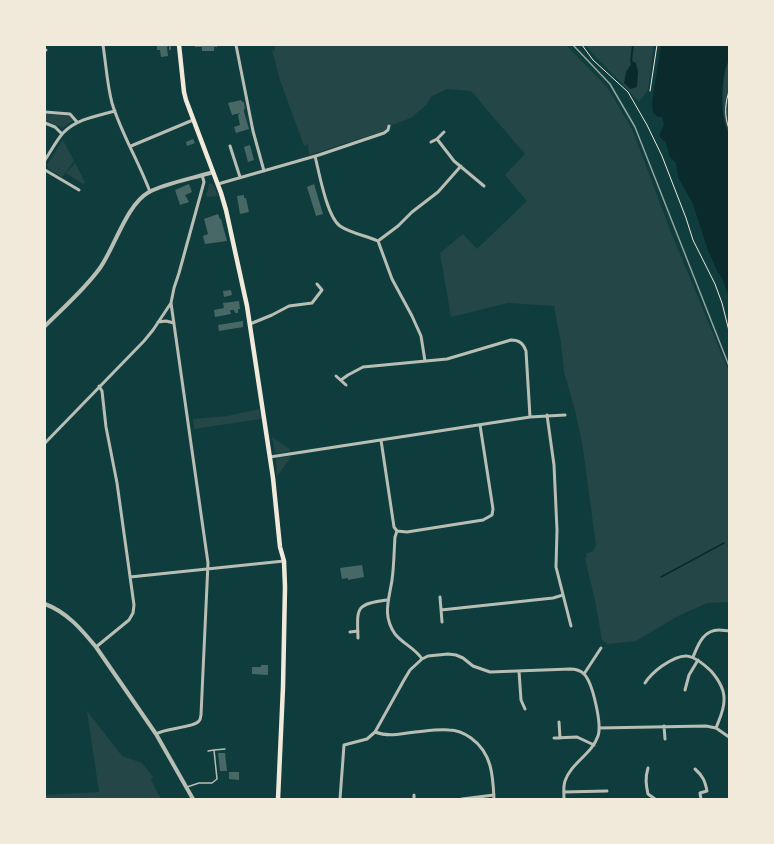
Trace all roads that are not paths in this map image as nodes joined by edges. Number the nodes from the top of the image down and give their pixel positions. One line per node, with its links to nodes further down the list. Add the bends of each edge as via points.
1 (103, 45): 4 (street, via 107,80)
2 (179, 45): 6 (main road, via 184,92)
3 (236, 45): 20 (street, via 253,131)
4 (115, 111): 7 (street); 14 (street)
5 (45, 112): 7 (street, via 70,114)
6 (193, 120): 14 (street); 21 (main road)
7 (77, 122): 11 (street)
8 (45, 123): 11 (street, via 55,127)
9 (389, 126): 16 (street, via 384,133)
10 (444, 132): 12 (street)
11 (62, 134): 17 (street)
12 (437, 139): 13 (street); 18 (street)
13 (431, 142)
14 (131, 146): 27 (street)
15 (230, 146): 23 (street)
16 (315, 156): 20 (street); 28 (street, via 329,209 336,222 344,228)
17 (45, 160)
18 (461, 166): 25 (street); 28 (street, via 438,192)
19 (45, 170): 26 (street)
20 (264, 170): 23 (street)
21 (213, 172): 22 (street); 24 (main road)
22 (202, 175): 27 (street); 32 (street, via 204,182)
23 (240, 177): 24 (street)
24 (218, 184): 35 (main road, via 244,288)
25 (484, 186)
26 (79, 190)
27 (150, 192): 36 (street, via 134,207 100,268)
28 (378, 241): 37 (street, via 392,279 421,336)
29 (318, 284): 30 (street)
30 (322, 290): 31 (street); 35 (street, via 312,303 288,306)
31 (326, 293)
32 (171, 303): 33 (street); 34 (street)
33 (158, 322): 34 (street); 41 (street, via 144,341)
34 (174, 323): 51 (street)
35 (250, 324): 48 (main road)
36 (45, 326)
37 (425, 361): 39 (street, via 363,367); 44 (street, via 447,359 511,340 520,342 526,351)
38 (336, 376): 39 (street)
39 (341, 380): 40 (street)
40 (346, 385)
41 (99, 386): 47 (street); 52 (street, via 102,391 117,483)
42 (565, 415): 43 (street)
43 (547, 416): 44 (street); 53 (street, via 554,465 556,567)
44 (530, 417): 45 (street)
45 (480, 425): 46 (street); 49 (street, via 492,515 482,520 407,532)
46 (380, 440): 48 (street); 49 (street, via 393,522)
47 (45, 443)
48 (270, 457): 50 (main road)
49 (398, 531): 55 (street, via 395,537 392,580)
50 (284, 562): 51 (street); 95 (main road, via 285,625)
51 (208, 569): 52 (street); 79 (street, via 200,718 196,723)
52 (130, 577): 64 (street, via 133,613 126,624)
53 (563, 596): 57 (street); 59 (street)
54 (440, 598): 57 (street)
55 (387, 600): 60 (street, via 370,602 361,607); 67 (street, via 391,626 400,639)
56 (45, 604): 64 (street, via 69,618)
57 (441, 610): 58 (street)
58 (442, 622)
59 (571, 626)
60 (358, 631): 62 (street); 63 (street)
61 (729, 631): 66 (street, via 718,630 706,635)
62 (350, 632)
63 (358, 638)
64 (96, 647): 79 (street)
65 (601, 648): 70 (street)
66 (694, 657): 68 (street); 71 (street, via 679,656 672,659 650,675)
67 (422, 659): 69 (street, via 431,655 448,654 460,656 485,671); 78 (street, via 410,670)
68 (698, 660): 72 (street, via 689,675); 77 (street, via 713,674 723,690 724,702)
69 (519, 671): 70 (street, via 575,669); 73 (street)
70 (584, 674): 76 (street, via 590,684)
71 (645, 683)
72 (685, 690)
73 (524, 709)
74 (559, 722): 82 (street)
75 (664, 726): 76 (street); 77 (street, via 695,725); 83 (street)
76 (599, 728): 84 (street)
77 (716, 728): 80 (street)
78 (375, 732): 93 (street, via 391,735 447,729 468,736 486,753 491,768); 96 (street, via 367,739 344,745)
79 (156, 734): 90 (street)
80 (729, 737)
81 (554, 738): 82 (street)
82 (560, 738): 84 (street, via 577,737)
83 (665, 740)
84 (594, 745): 92 (street, via 568,775)
85 (225, 749): 86 (lane)
86 (214, 750): 87 (lane); 90 (lane, via 216,779 212,783 199,783)
87 (208, 751)
88 (648, 768): 99 (street, via 648,794)
89 (695, 769): 100 (street, via 705,781 707,791 700,793)
90 (187, 787): 94 (street)
91 (607, 791): 92 (street)
92 (564, 792): 98 (street)
93 (494, 797): 97 (street)
94 (193, 799)
95 (278, 799)
96 (340, 799)
97 (462, 799)
98 (564, 799)
99 (655, 799)
100 (701, 799)

